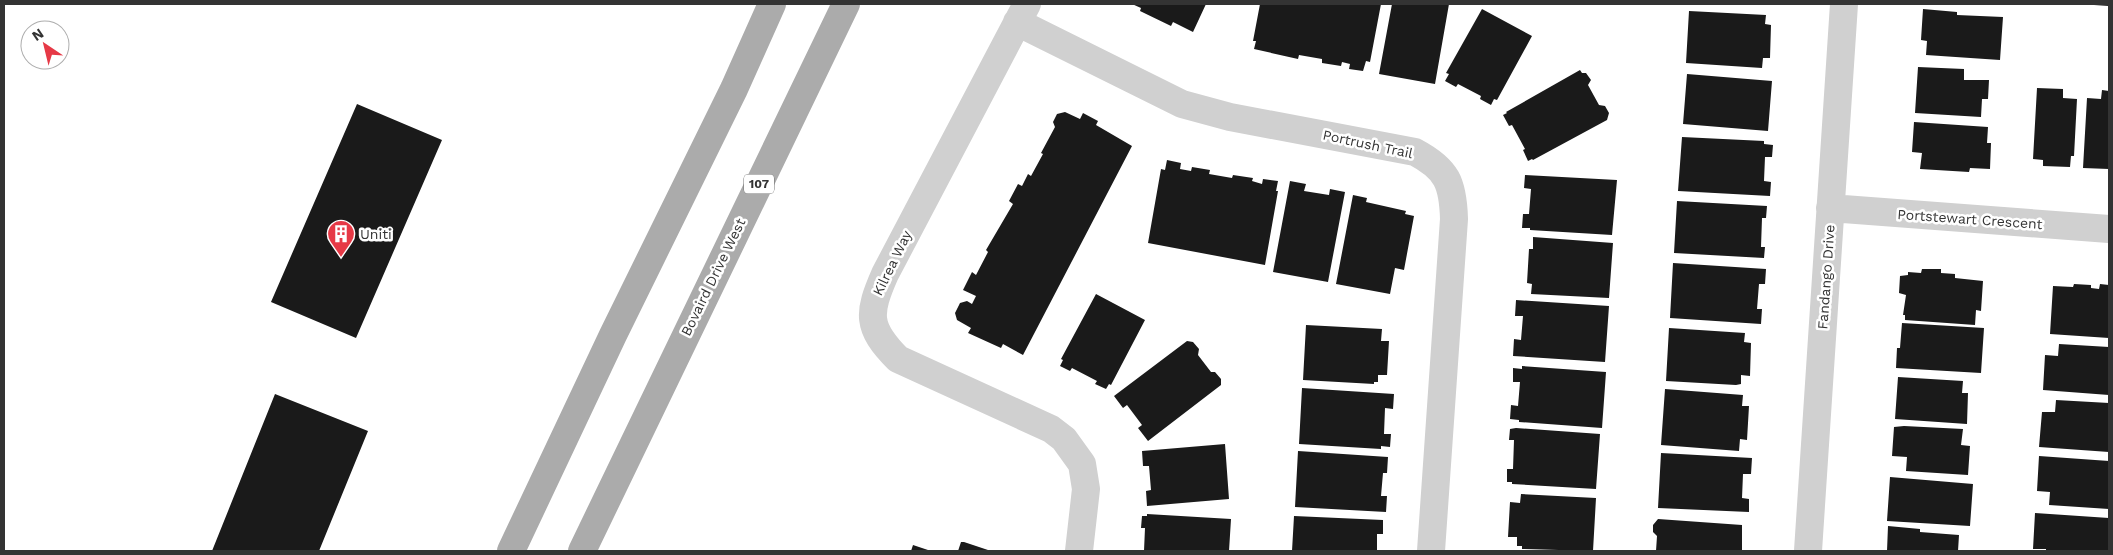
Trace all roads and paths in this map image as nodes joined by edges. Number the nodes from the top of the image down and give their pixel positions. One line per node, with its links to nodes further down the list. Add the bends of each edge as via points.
1 (772, 4): 7 (main road)
2 (846, 4): 8 (main road, Bovaird Drive West / 107)
3 (1844, 4): 5 (street, Fandango Drive)
4 (1022, 13): 9 (street, Kilrea Way, via 885,274 872,302 874,326 882,342 898,359 1051,429 1069,444 1082,464 1086,489); 10 (street, Portrush Trail, via 1182,104 1414,152 1433,162 1448,178 1454,219)
5 (1830, 208): 6 (street, Portstewart Crescent); 11 (street, Fandango Drive)
6 (2109, 229)
7 (511, 551)
8 (582, 551)
9 (1079, 551)
10 (1431, 551)
11 (1808, 551)

